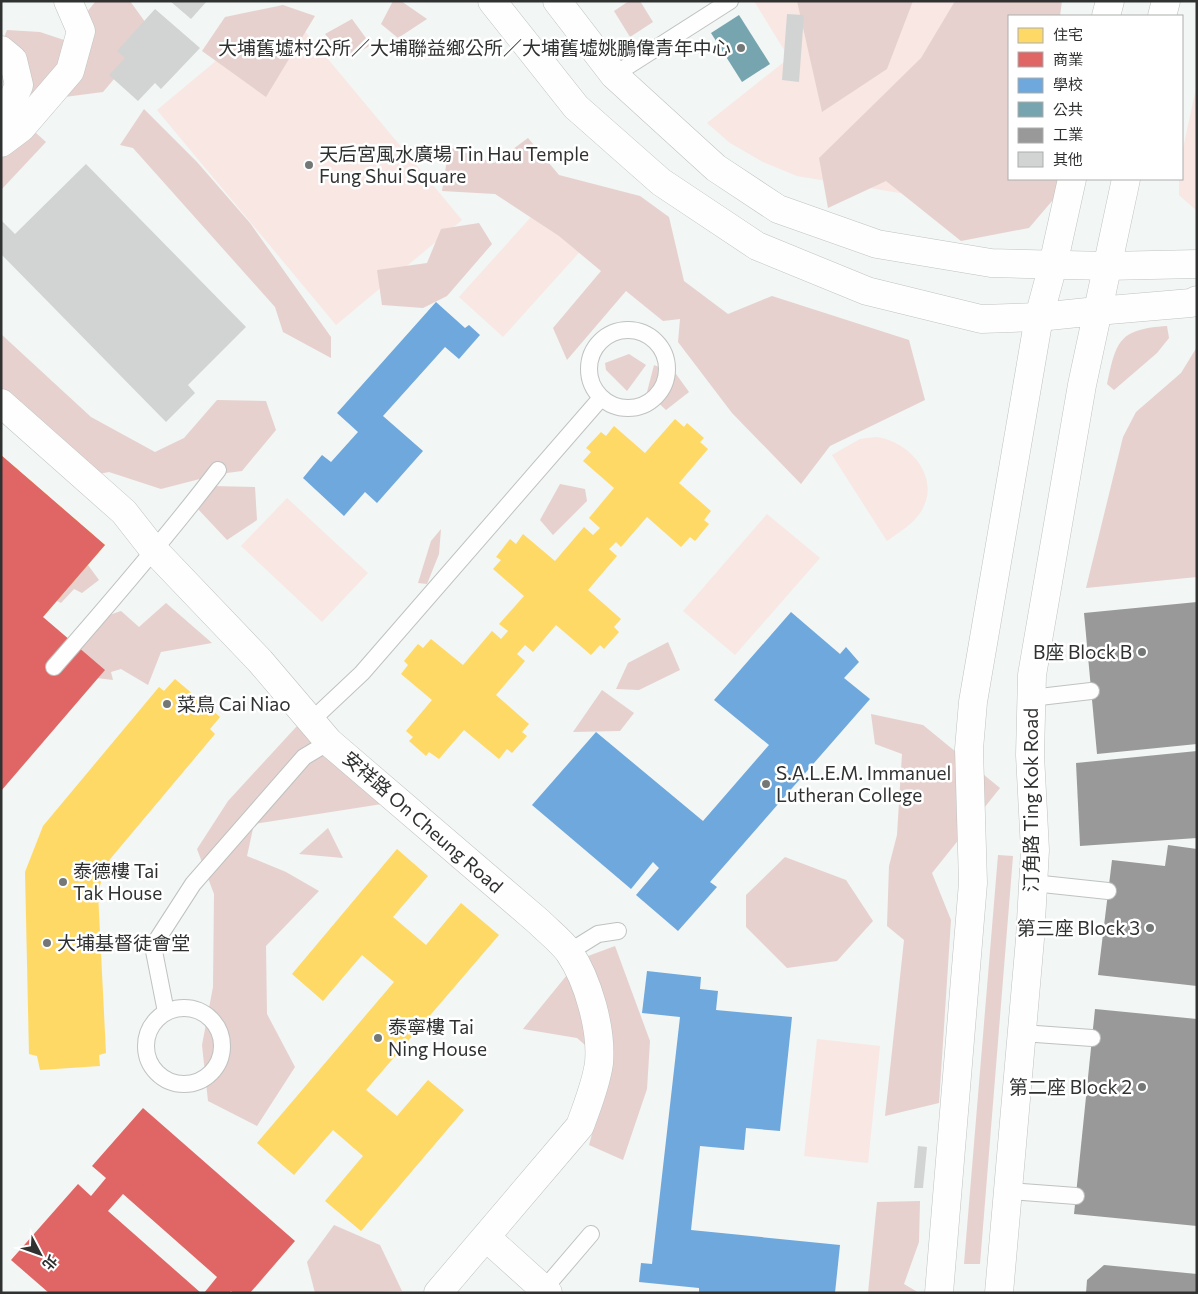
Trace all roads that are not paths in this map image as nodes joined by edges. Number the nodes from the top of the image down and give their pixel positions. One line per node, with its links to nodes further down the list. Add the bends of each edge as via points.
1 (68, 1): 12 (main road, via 81,31 70,71 21,128)
2 (492, 1): 20 (main road, via 576,107 661,182 757,246 867,292 981,319)
3 (557, 1): 10 (main road)
4 (730, 1): 10 (lane)
5 (1110, 1): 7 (main road)
6 (1166, 1): 8 (main road)
7 (1106, 15)
8 (1162, 15)
9 (1, 50): 11 (main road, via 13,60 19,85)
10 (614, 75): 16 (main road, via 716,168 778,209 877,244 991,263)
11 (1, 126)
12 (1, 144)
13 (1072, 180): 16 (main road)
14 (1126, 180): 17 (main road, 汀角路 Ting Kok Road)
15 (1197, 264): 17 (main road)
16 (1053, 265): 17 (main road); 20 (main road)
17 (1107, 266): 19 (main road, 汀角路 Ting Kok Road)
18 (1197, 300): 19 (main road)
19 (1097, 311): 20 (main road); 27 (main road, 汀角路 Ting Kok Road)
20 (1039, 317): 43 (main road, via 973,702 968,749 973,883)
21 (601, 398): 21 (lane, via 594,388 589,364 600,341 621,330 646,333 656,341 668,365 666,379 651,401 639,407 625,408); 28 (lane, via 362,673)
22 (1, 403): 24 (main road, 安祥路 On Cheung Road, via 124,512)
23 (218, 470): 24 (lane, via 176,525)
24 (153, 549): 25 (lane, via 132,578); 28 (main road, 安祥路 On Cheung Road)
25 (54, 666)
26 (1091, 691): 27 (lane)
27 (1030, 698): 30 (main road, 汀角路 Ting Kok Road, via 1035,850)
28 (312, 720): 29 (main road, 安祥路 On Cheung Road)
29 (329, 742): 33 (main road, 安祥路 On Cheung Road, via 539,922); 34 (lane, via 304,757 193,884 154,946)
30 (1033, 883): 31 (lane); 35 (main road, 汀角路 Ting Kok Road)
31 (1108, 891)
32 (618, 931): 33 (lane, via 598,934)
33 (568, 952): 40 (main road, 安祥路 On Cheung Road, via 587,988 596,1020 599,1062 592,1093 580,1126)
34 (166, 1012): 34 (lane, via 178,1008 203,1012 219,1031 221,1056 216,1067 196,1082 171,1083 151,1067 145,1043 149,1030)
35 (1022, 1033): 36 (lane); 37 (main road, 汀角路 Ting Kok Road)
36 (1092, 1038)
37 (1008, 1191): 38 (lane); 44 (main road, 汀角路 Ting Kok Road)
38 (1076, 1196)
39 (591, 1234): 41 (lane)
40 (487, 1238): 41 (main road); 42 (main road, 安祥路 On Cheung Road)
41 (546, 1291)
42 (438, 1293)
43 (939, 1293)
44 (999, 1293)

